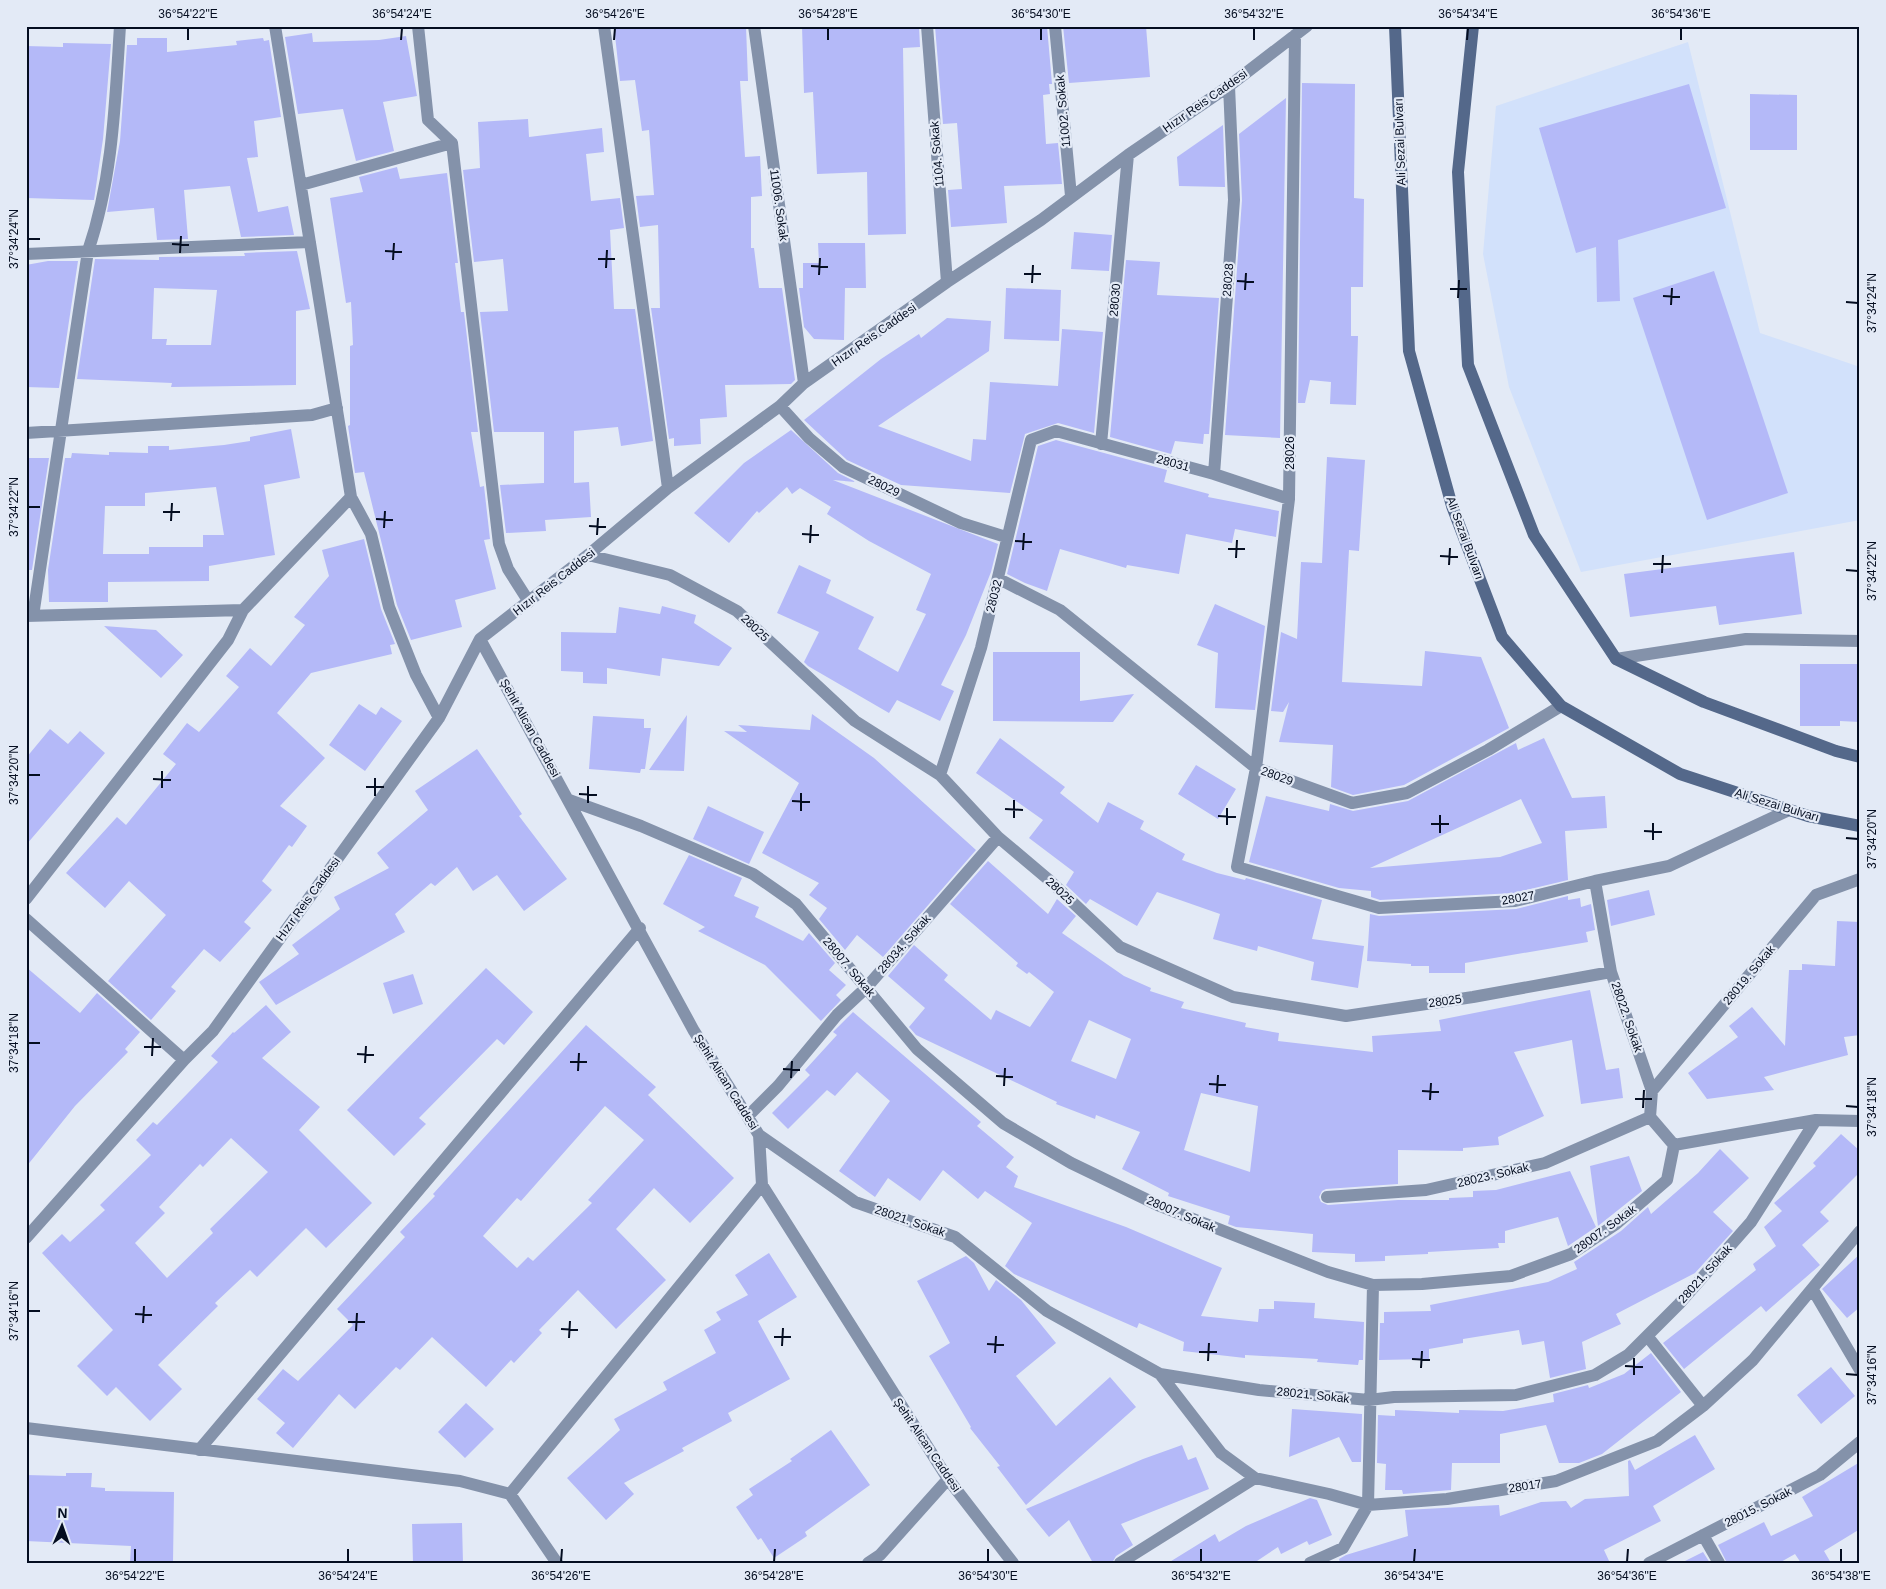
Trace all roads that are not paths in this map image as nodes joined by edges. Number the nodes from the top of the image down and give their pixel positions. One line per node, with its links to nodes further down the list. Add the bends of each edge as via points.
1 (120, 26): 18 (street, via 112,145 100,216)
2 (276, 26): 15 (street)
3 (418, 26): 13 (street, via 428,120)
4 (604, 26): 29 (street)
5 (754, 26): 21 (street, 11006. Sokak)
6 (926, 26): 20 (street, 1104. Sokak)
7 (1055, 26): 16 (street, 11002. Sokak)
8 (1306, 26): 11 (street, Hızır Reis Caddesi)
9 (1395, 26): 41 (main road, Ali Sezai Bulvarı, via 1409,352 1452,506 1502,637)
10 (1473, 26): 40 (main road, via 1458,172 1468,365 1534,535)
11 (1295, 34): 12 (street, Hızır Reis Caddesi); 31 (street, 28026)
12 (1230, 86): 14 (street, Hızır Reis Caddesi); 28 (street, 28028, via 1234,200)
13 (452, 144): 15 (street); 35 (street, via 499,544 508,569)
14 (1128, 155): 16 (street, Hızır Reis Caddesi); 27 (street, 28030)
15 (301, 185): 17 (street)
16 (1071, 196): 20 (street, Hızır Reis Caddesi, via 1041,220)
17 (310, 242): 18 (street); 23 (street)
18 (88, 251): 19 (street); 25 (street)
19 (26, 254)
20 (947, 282): 21 (street, Hızır Reis Caddesi)
21 (804, 383): 22 (street, Hızır Reis Caddesi)
22 (780, 406): 29 (street, Hızır Reis Caddesi); 32 (street, 28029, via 809,438 843,467 961,523)
23 (336, 408): 25 (street, via 312,416); 30 (street)
24 (1056, 431): 27 (street, 28031); 32 (street, 28032, via 1031,440)
25 (61, 432): 26 (street); 37 (street)
26 (26, 433)
27 (1101, 444): 28 (street, 28031)
28 (1214, 474): 31 (street, 28031)
29 (668, 488): 33 (street, Hızır Reis Caddesi)
30 (351, 497): 36 (street); 42 (street, via 370,534 390,607 416,675)
31 (1290, 499): 44 (street, 28026)
32 (1006, 537): 34 (street, 28032)
33 (588, 555): 35 (street, Hızır Reis Caddesi); 45 (street, 28025, via 670,576 737,611 855,721)
34 (999, 579): 44 (street, 28029, via 1060,610); 45 (street, 28032, via 981,648)
35 (529, 602): 38 (street, Hızır Reis Caddesi)
36 (243, 610): 37 (street); 53 (street, via 228,640)
37 (30, 616)
38 (480, 639): 42 (street, Hızır Reis Caddesi); 46 (street, Şehit Alican Caddesi)
39 (1860, 641): 40 (street, via 1746,639)
40 (1616, 659): 43 (main road, via 1704,702)
41 (1561, 706): 44 (street, 28029, via 1407,793 1352,803); 47 (main road, Ali Sezai Bulvarı, via 1680,774)
42 (439, 718): 58 (street, Hızır Reis Caddesi, via 213,1031)
43 (1860, 757)
44 (1256, 768): 50 (street, 28026)
45 (940, 775): 49 (street, 28025)
46 (569, 800): 55 (street, Şehit Alican Caddesi); 57 (street, 28007. Sokak, via 753,874 796,904)
47 (1789, 810): 48 (main road, Ali Sezai Bulvarı); 52 (street, 28027, via 1669,866)
48 (1860, 826)
49 (998, 837): 56 (street, 28025, via 1120,947 1233,997 1346,1016); 57 (street, 28034. Sokak)
50 (1238, 867): 52 (street, 28027, via 1379,908 1515,901)
51 (1860, 879): 59 (street, 28019. Sokak, via 1816,895)
52 (1595, 881): 56 (street, 28022. Sokak)
53 (26, 899)
54 (26, 918): 58 (street)
55 (640, 928): 60 (street, Şehit Alican Caddesi, via 694,1031); 79 (street)
56 (1612, 972): 59 (street, 28022. Sokak)
57 (866, 988): 60 (street, 28034. Sokak, via 837,1015 778,1086); 70 (street, 28007. Sokak, via 917,1048 1003,1123 1071,1163 1160,1206 1265,1249)
58 (184, 1060): 69 (street, Hızır Reis Caddesi)
59 (1652, 1090): 61 (street, 28022. Sokak)
60 (748, 1116): 64 (street, Şehit Alican Caddesi)
61 (1650, 1117): 65 (street); 67 (street, 28023. Sokak, via 1545,1162 1426,1190)
62 (1816, 1120): 63 (street); 65 (street); 72 (street, 28021. Sokak, via 1751,1222)
63 (1860, 1121)
64 (759, 1135): 66 (street, Şehit Alican Caddesi); 74 (street, 28021. Sokak, via 855,1202 955,1237 1047,1310)
65 (1674, 1145): 70 (street, 28007. Sokak, via 1667,1180 1616,1224 1571,1254 1512,1276)
66 (762, 1185): 81 (street, Şehit Alican Caddesi); 82 (street)
67 (1326, 1197)
68 (1860, 1231): 71 (street, 28017)
69 (26, 1238)
70 (1373, 1285): 75 (street)
71 (1813, 1290): 73 (street); 76 (street, 28017, via 1753,1360)
72 (1648, 1337): 75 (street, 28021. Sokak, via 1628,1355 1595,1375 1516,1395); 76 (street)
73 (1860, 1370)
74 (1160, 1374): 75 (street, 28021. Sokak, via 1259,1390); 80 (street, via 1221,1453)
75 (1369, 1400): 83 (street)
76 (1703, 1406): 83 (street, 28017, via 1657,1441 1556,1481 1447,1499)
77 (26, 1428): 79 (street)
78 (1860, 1442): 84 (street, 28015. Sokak, via 1820,1476)
79 (199, 1450): 82 (street, via 460,1481)
80 (1255, 1478): 83 (street, 28017); 88 (street)
81 (948, 1479): 86 (street); 87 (street, Şehit Alican Caddesi)
82 (510, 1494): 85 (street)
83 (1368, 1505): 89 (street, via 1343,1548)
84 (1703, 1534): 90 (street, 28015. Sokak); 91 (street)
85 (557, 1563)
86 (868, 1563)
87 (1013, 1563)
88 (1120, 1563)
89 (1310, 1563)
90 (1649, 1563)
91 (1719, 1563)

